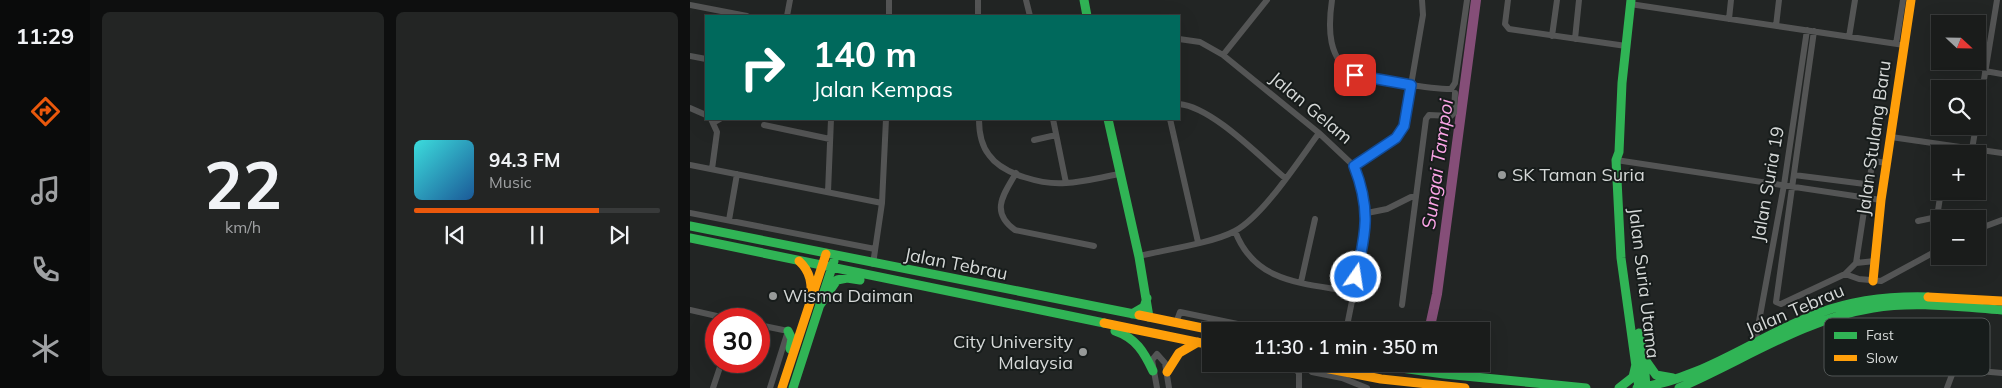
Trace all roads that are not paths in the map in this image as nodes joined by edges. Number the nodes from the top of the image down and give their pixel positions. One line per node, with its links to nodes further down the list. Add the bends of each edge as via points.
1 (790, 0): 22 (street)
2 (889, 0): 23 (street)
3 (978, 0): 24 (street)
4 (1026, 0): 25 (street)
5 (1084, 0): 26 (main road)
6 (1267, 0): 36 (street)
7 (1332, 0): 42 (street, via 1329,35 1335,54 1344,66 1364,78)
8 (1422, 0): 42 (street, via 1423,14)
9 (1466, 0): 42 (street, via 1454,86 1446,89)
10 (1508, 0): 30 (street, via 1506,28)
11 (1558, 0): 30 (street)
12 (1579, 0): 33 (street)
13 (1731, 0): 27 (street)
14 (1779, 0): 28 (street)
15 (1854, 0): 31 (street)
16 (1903, 0): 34 (street)
17 (1911, 0): 34 (main road, Jalan Stulang Baru)
18 (1997, 0): 39 (street)
19 (1631, 2): 27 (street); 35 (main road, Jalan Suria Utama)
20 (690, 5): 21 (street)
21 (742, 15)
22 (787, 15)
23 (888, 15)
24 (978, 15)
25 (1030, 15)
26 (1087, 15)
27 (1728, 18): 28 (street)
28 (1776, 26): 29 (street)
29 (1811, 31): 31 (street); 71 (street); 75 (street, Jalan Suria 19)
30 (1552, 36): 33 (street)
31 (1849, 37): 34 (street)
32 (1180, 39): 36 (street, Jalan Gelam, via 1200,42)
33 (1575, 39): 35 (street)
34 (1900, 44): 57 (main road, Jalan Stulang Baru)
35 (1626, 46): 63 (main road, Jalan Suria Utama)
36 (1223, 55): 55 (street, Jalan Gelam)
37 (690, 56): 38 (street)
38 (705, 59)
39 (1985, 72): 40 (street); 41 (street)
40 (2002, 74)
41 (1984, 80)
42 (1411, 85): 66 (street, via 1404,126 1396,138)
43 (1455, 93): 79 (street, via 1454,114 1429,115 1426,119)
44 (1180, 104): 72 (street, via 1198,108 1211,117)
45 (690, 108): 46 (street)
46 (705, 116)
47 (831, 120): 58 (street)
48 (886, 120): 83 (street)
49 (978, 120): 68 (street, via 982,144 989,156)
50 (1053, 120): 56 (street)
51 (1108, 120): 70 (main road)
52 (1170, 120): 96 (street)
53 (712, 121): 67 (street, via 717,138)
54 (764, 126): 58 (street)
55 (1319, 133): 66 (street, Jalan Gelam); 72 (street)
56 (1056, 135): 59 (street); 74 (street)
57 (1891, 137): 60 (street); 64 (main road, Jalan Stulang Baru)
58 (830, 139): 78 (street)
59 (1034, 140)
60 (1943, 145)
61 (1986, 151): 62 (street)
62 (2002, 153)
63 (1619, 157): 75 (street); 138 (main road, Jalan Suria Utama, via 1625,262)
64 (1887, 163): 73 (street, via 1873,161 1869,181 1865,184); 81 (main road, Jalan Stulang Baru)
65 (690, 165): 67 (street)
66 (1354, 166): 85 (street, Jalan Gelam, via 1366,200)
67 (712, 169): 69 (street)
68 (1016, 173): 74 (street, via 1042,182); 97 (street, via 1001,207 1008,225 1015,230)
69 (737, 174): 78 (street); 87 (street)
70 (1120, 174): 74 (street); 102 (main road)
71 (1794, 174): 73 (street); 76 (street)
72 (1285, 178): 93 (street, via 1256,213)
73 (1822, 179): 77 (street)
74 (1066, 183)
75 (1784, 185): 76 (street); 137 (street, Jalan Suria 19)
76 (1793, 187): 77 (street); 109 (street, via 1776,302 1781,304 1801,296)
77 (1820, 191): 80 (street)
78 (828, 192): 83 (street)
79 (1416, 197): 85 (street); 117 (street)
80 (1866, 198): 81 (street); 105 (street)
81 (1881, 200): 104 (main road, Jalan Stulang Baru)
82 (1939, 200): 89 (street, via 1936,216)
83 (882, 203): 98 (street)
84 (690, 213): 87 (street)
85 (1367, 213): 113 (street, Jalan Gelam)
86 (1315, 219): 111 (street)
87 (729, 220): 92 (street)
88 (2002, 220): 91 (street)
89 (1918, 221)
90 (690, 226): 95 (main road, Jalan Tebrau)
91 (1986, 226)
92 (766, 228): 95 (street); 98 (street)
93 (1235, 231): 96 (street); 111 (street, via 1241,248 1254,262 1270,274)
94 (690, 238): 103 (main road, Jalan Tebrau)
95 (763, 241): 99 (main road, Jalan Tebrau)
96 (1198, 242): 102 (street)
97 (1094, 246)
98 (875, 249): 106 (street)
99 (826, 254): 101 (main road, Jalan Tebrau); 107 (main road)
100 (1931, 254): 110 (street, via 1885,279)
101 (836, 256): 106 (main road, Jalan Tebrau); 108 (main road)
102 (1139, 256): 114 (main road); 124 (main road, via 1146,268)
103 (798, 260): 107 (main road, Jalan Tebrau); 115 (main road, via 811,276)
104 (1874, 261): 105 (street); 110 (main road, Jalan Stulang Baru)
105 (1856, 263): 109 (street)
106 (873, 264): 123 (main road, Jalan Tebrau)
107 (822, 265): 108 (main road, Jalan Tebrau); 115 (main road)
108 (832, 267): 112 (main road, Jalan Tebrau); 118 (main road)
109 (1845, 274): 110 (street)
110 (1873, 281)
111 (1301, 282): 113 (street)
112 (929, 286): 118 (main road, via 885,285 840,278 834,282); 119 (main road, Jalan Tebrau)
113 (1353, 292): 128 (street, Jalan Gelam)
114 (1147, 298): 123 (main road, via 1144,307); 124 (main road)
115 (811, 300): 139 (main road)
116 (2002, 300): 137 (main road, Jalan Tebrau, via 1926,296 1852,302 1818,313)
117 (1402, 305)
118 (820, 306): 154 (main road)
119 (1037, 308): 132 (main road, Jalan Tebrau); 140 (main road, via 1128,336 1143,350)
120 (690, 310): 122 (street)
121 (2002, 310): 125 (main road, Jalan Tebrau, via 1929,305 1886,307)
122 (705, 313)
123 (1132, 314): 124 (main road, Jalan Tebrau)
124 (1152, 317): 126 (main road, Jalan Tebrau); 132 (main road); 134 (main road, via 1160,329)
125 (1837, 318)
126 (1172, 322): 127 (street, via 1180,312); 131 (main road, Jalan Tebrau)
127 (1228, 322)
128 (1348, 322)
129 (1824, 323): 150 (main road, Jalan Tebrau)
130 (770, 327): 133 (street)
131 (1202, 328)
132 (1132, 329): 135 (main road, Jalan Tebrau)
133 (788, 331): 139 (main road, via 792,339); 152 (street)
134 (1202, 338)
135 (1198, 342): 136 (main road, Jalan Tebrau); 141 (main road, via 1176,354)
136 (1202, 343)
137 (1755, 343): 150 (main road, Jalan Tebrau)
138 (1641, 359): 150 (main road, via 1656,375); 162 (main road, via 1633,377); 163 (main road, Jalan Suria Utama); 164 (main road, Jalan Suria Utama)
139 (789, 365): 153 (main road)
140 (1153, 372): 141 (street, via 1152,360 1157,354 1164,359); 155 (street)
141 (1167, 372): 156 (street)
142 (1298, 372): 148 (street)
143 (1312, 372): 148 (street); 158 (street, via 1342,378)
144 (1348, 372): 149 (main road)
145 (1430, 372): 161 (main road)
146 (718, 373): 151 (street)
147 (1952, 376): 165 (street)
148 (1300, 379): 157 (street)
149 (1419, 383): 159 (street); 160 (main road)
150 (1678, 383): 164 (main road, Jalan Tebrau)
151 (713, 388)
152 (770, 388)
153 (782, 388)
154 (793, 388)
155 (1157, 388)
156 (1169, 388)
157 (1299, 388)
158 (1367, 388)
159 (1406, 388)
160 (1465, 388)
161 (1586, 388)
162 (1620, 388)
163 (1638, 388): 164 (main road, Jalan Tebrau)
164 (1646, 388)
165 (1947, 388)

